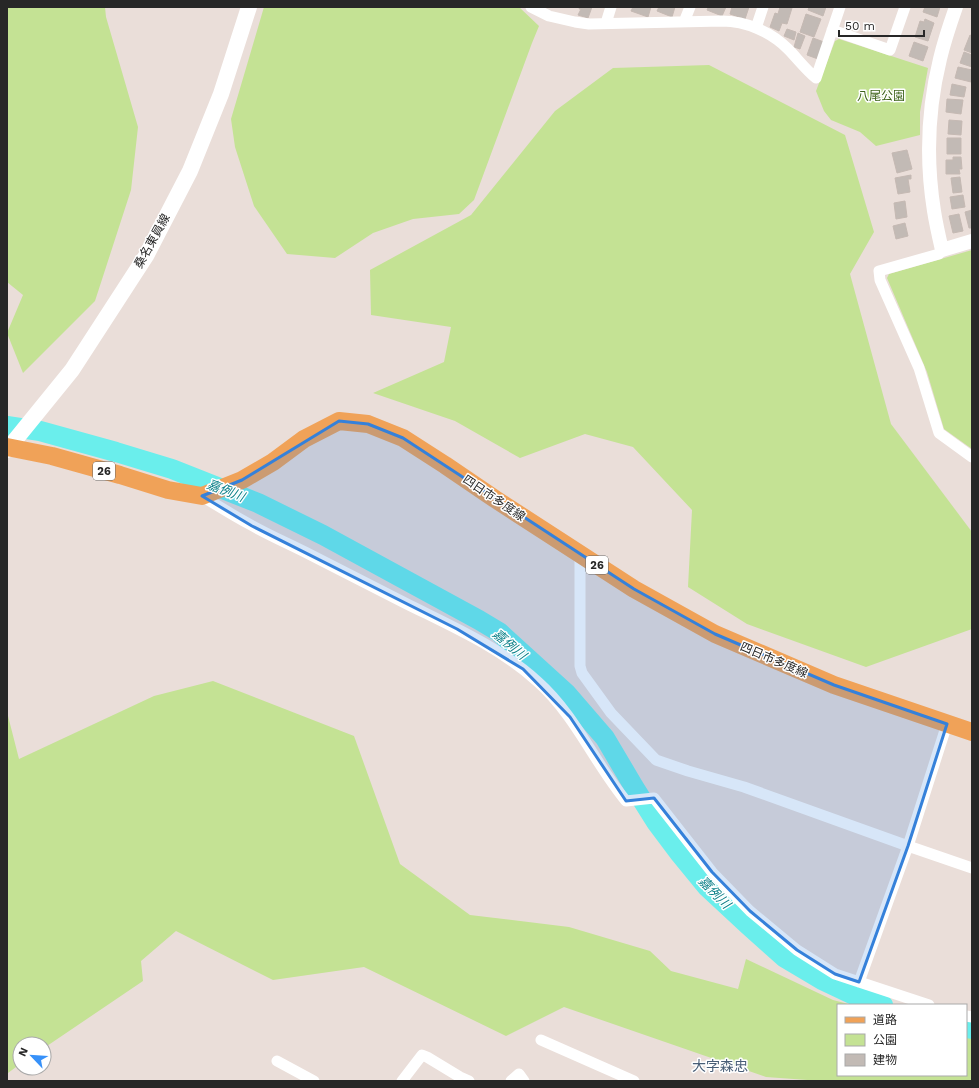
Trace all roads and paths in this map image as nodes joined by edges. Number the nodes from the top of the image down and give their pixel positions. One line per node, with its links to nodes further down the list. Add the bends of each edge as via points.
1 (249, 7): 15 (main road, 桑名東員線, via 221,94 190,171 146,256 72,370)
2 (531, 7): 10 (street, via 563,20 589,24)
3 (612, 7): 10 (street)
4 (690, 7): 9 (street)
5 (763, 7): 11 (street)
6 (840, 7): 12 (street)
7 (905, 7): 12 (street, via 890,50)
8 (956, 7): 14 (street, via 940,59 931,114 931,189)
9 (684, 22): 10 (street); 11 (street, via 730,21)
10 (606, 23)
11 (756, 28): 12 (street, via 774,37 816,78)
12 (832, 30)
13 (972, 241): 14 (street)
14 (942, 250): 16 (street, via 939,254 880,271 880,280 920,368 939,433)
15 (7, 448): 17 (main road, 26, via 52,456 168,490)
16 (972, 457)
17 (202, 496): 18 (main road, 四日市多度線 / 26, via 242,480 273,462 304,439 339,421 368,424 403,438); 23 (street, via 252,526 457,629 514,662 539,683 570,718 626,801 654,798 712,872 750,911 797,950 835,974)
18 (580, 554): 19 (main road, 四日市多度線 / 26, via 634,589 714,634 834,685); 21 (street, via 582,674 611,713 656,760 744,787)
19 (947, 724): 20 (main road, 四日市多度線 / 26); 21 (street)
20 (972, 732)
21 (908, 846): 22 (street); 23 (street)
22 (972, 868)
23 (859, 982): 24 (street)
24 (927, 1004)
25 (541, 1040): 32 (street)
26 (278, 1061): 27 (street)
27 (314, 1081)
28 (402, 1081): 29 (street, via 422,1056)
29 (469, 1081)
30 (512, 1081): 31 (street, via 519,1074)
31 (524, 1081)
32 (634, 1081)

